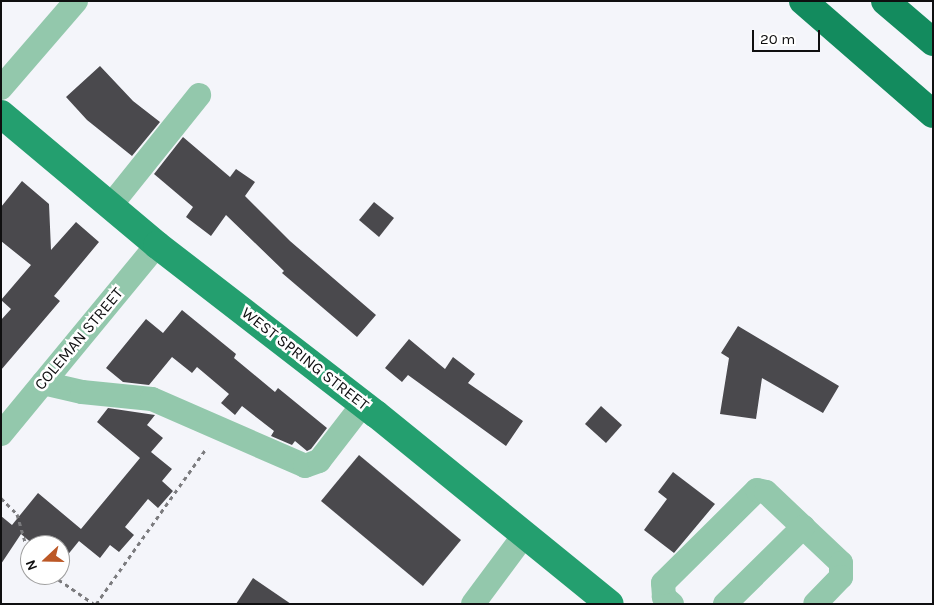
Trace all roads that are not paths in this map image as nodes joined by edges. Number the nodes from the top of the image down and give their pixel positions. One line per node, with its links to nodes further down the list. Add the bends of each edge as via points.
1 (76, 1): 5 (street)
2 (803, 1): 8 (highway)
3 (885, 1): 4 (highway)
4 (933, 42)
5 (1, 88)
6 (199, 95): 9 (street)
7 (1, 114): 9 (main road, WEST SPRING STREET)
8 (933, 114)
9 (111, 205): 10 (main road, WEST SPRING STREET)
10 (157, 244): 11 (street, COLEMAN STREET); 12 (main road, WEST SPRING STREET)
11 (43, 383): 12 (street, via 82,392 152,399 305,466 314,465); 13 (street, COLEMAN STREET)
12 (363, 404): 15 (main road, WEST SPRING STREET)
13 (1, 434)
14 (803, 526): 16 (street, via 766,492 757,490); 19 (street); 20 (street, via 841,563 843,570)
15 (525, 534): 17 (street); 18 (main road, WEST SPRING STREET)
16 (667, 594)
17 (473, 604)
18 (610, 604)
19 (725, 604)
20 (815, 604)

